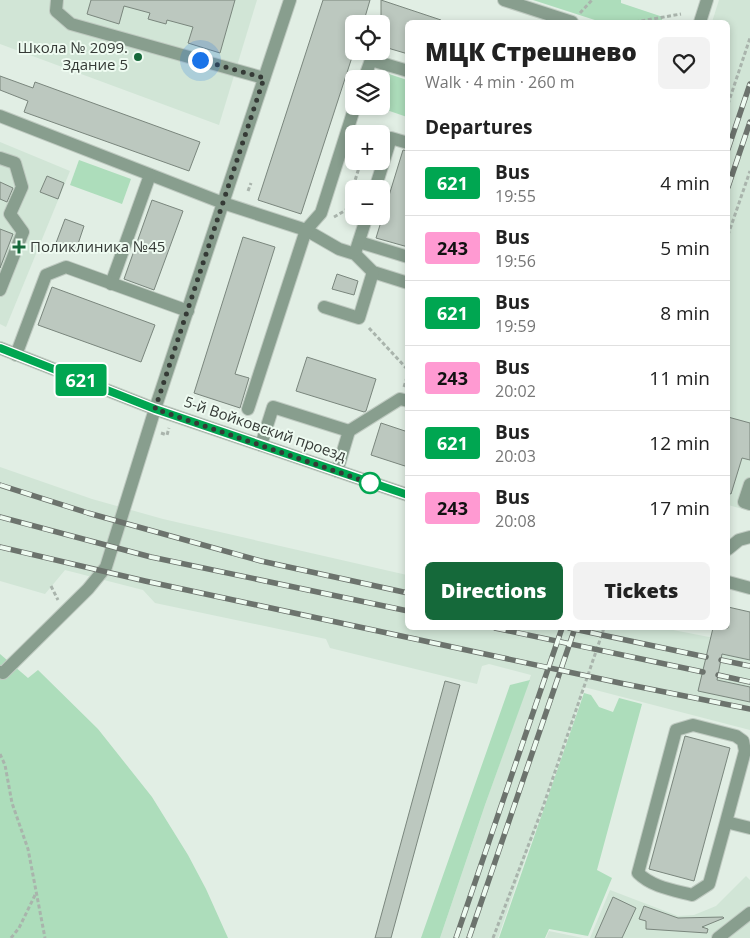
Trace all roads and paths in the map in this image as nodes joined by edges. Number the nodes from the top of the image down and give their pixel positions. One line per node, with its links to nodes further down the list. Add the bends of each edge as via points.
1 (57, 0): 14 (street, via 56,11 71,24)
2 (290, 0): 14 (street)
3 (504, 0): 7 (street)
4 (592, 0): 8 (path)
5 (708, 0): 10 (street)
6 (681, 14): 9 (path)
7 (540, 18): 8 (street)
8 (575, 19)
9 (646, 20)
10 (701, 20)
11 (750, 38): 15 (path)
12 (367, 70): 13 (street, via 371,60)
13 (405, 70)
14 (264, 78): 26 (street)
15 (730, 98)
16 (352, 115): 28 (street, via 321,213)
17 (0, 116): 22 (street)
18 (405, 142): 23 (street, via 391,138)
19 (0, 158): 35 (street, via 15,163 22,187 10,214 23,232)
20 (358, 170): 28 (path, via 346,210 318,226)
21 (750, 171): 29 (path)
22 (150, 174): 26 (street); 34 (street)
23 (379, 180)
24 (251, 183): 25 (path)
25 (248, 191)
26 (223, 203): 28 (street); 37 (street)
27 (364, 225): 30 (street)
28 (309, 227): 30 (street, via 339,250); 44 (street)
29 (730, 229)
30 (357, 248): 31 (street); 32 (street)
31 (405, 256)
32 (373, 272): 33 (street); 38 (street)
33 (405, 283)
34 (111, 284): 37 (street); 40 (street, via 66,267 46,275)
35 (0, 290)
36 (324, 307): 38 (street)
37 (188, 311): 43 (street)
38 (359, 318): 41 (path)
39 (0, 348): 40 (street, 5-й Войковский проезд)
40 (16, 355): 43 (street, 5-й Войковский проезд)
41 (405, 367)
42 (405, 401): 46 (street, via 400,399)
43 (155, 409): 48 (street, 5-й Войковский проезд); 58 (street, via 106,567 88,589 3,673)
44 (248, 410)
45 (170, 425): 47 (path, via 167,435)
46 (349, 430): 48 (street, via 273,407); 49 (street)
47 (156, 431)
48 (261, 445): 49 (street, 5-й Войковский проезд)
49 (337, 471): 51 (street, 5-й Войковский проезд)
50 (750, 484): 52 (street, via 744,502)
51 (405, 495)
52 (750, 504)
53 (750, 537): 54 (street)
54 (730, 547)
55 (730, 583): 56 (street)
56 (750, 588)
57 (603, 630): 66 (path, via 543,806)
58 (0, 672)
59 (0, 754): 62 (path, via 28,848)
60 (726, 822): 60 (street, via 745,751 743,741 736,736 693,725 676,730 638,872 656,885 692,895 709,884); 61 (street)
61 (750, 828)
62 (36, 892): 64 (path); 65 (path)
63 (750, 913): 67 (street)
64 (11, 938)
65 (45, 938)
66 (493, 938)
67 (718, 938)

